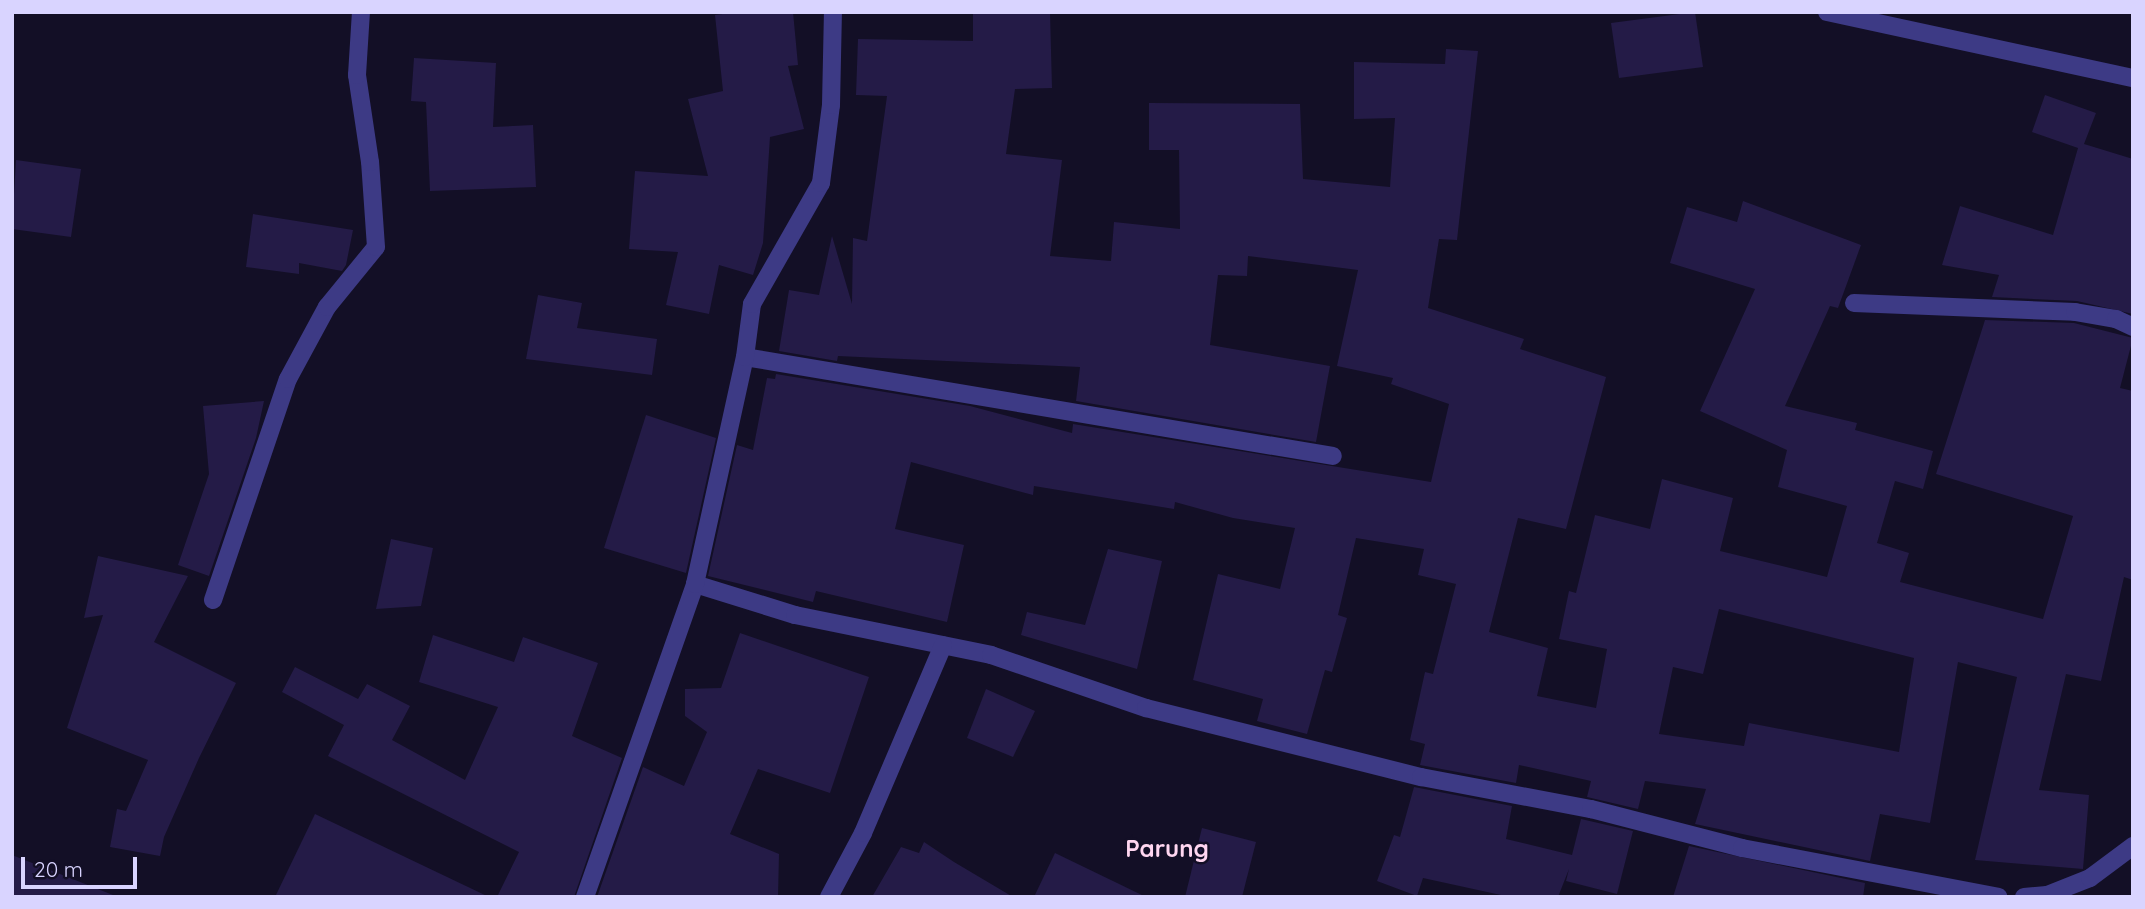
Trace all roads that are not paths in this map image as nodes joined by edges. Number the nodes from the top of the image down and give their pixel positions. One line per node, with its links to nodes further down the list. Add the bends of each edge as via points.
1 (360, 12): 10 (street, via 357,75 376,247 327,307 288,379)
2 (833, 12): 7 (street, via 831,105 821,183 752,304)
3 (1827, 12): 4 (street)
4 (2133, 78)
5 (1854, 303): 6 (street, via 2074,312 2116,319)
6 (2133, 327)
7 (746, 357): 8 (street); 9 (street)
8 (1333, 456)
9 (695, 584): 11 (street, via 795,615); 13 (street)
10 (213, 600)
11 (943, 645): 14 (street, via 863,833); 15 (street, via 991,654 1146,708 1421,778 1591,809 1742,848)
12 (2133, 846): 16 (street, via 2090,878 2048,895)
13 (585, 897)
14 (829, 897)
15 (1998, 897)
16 (2024, 897)

